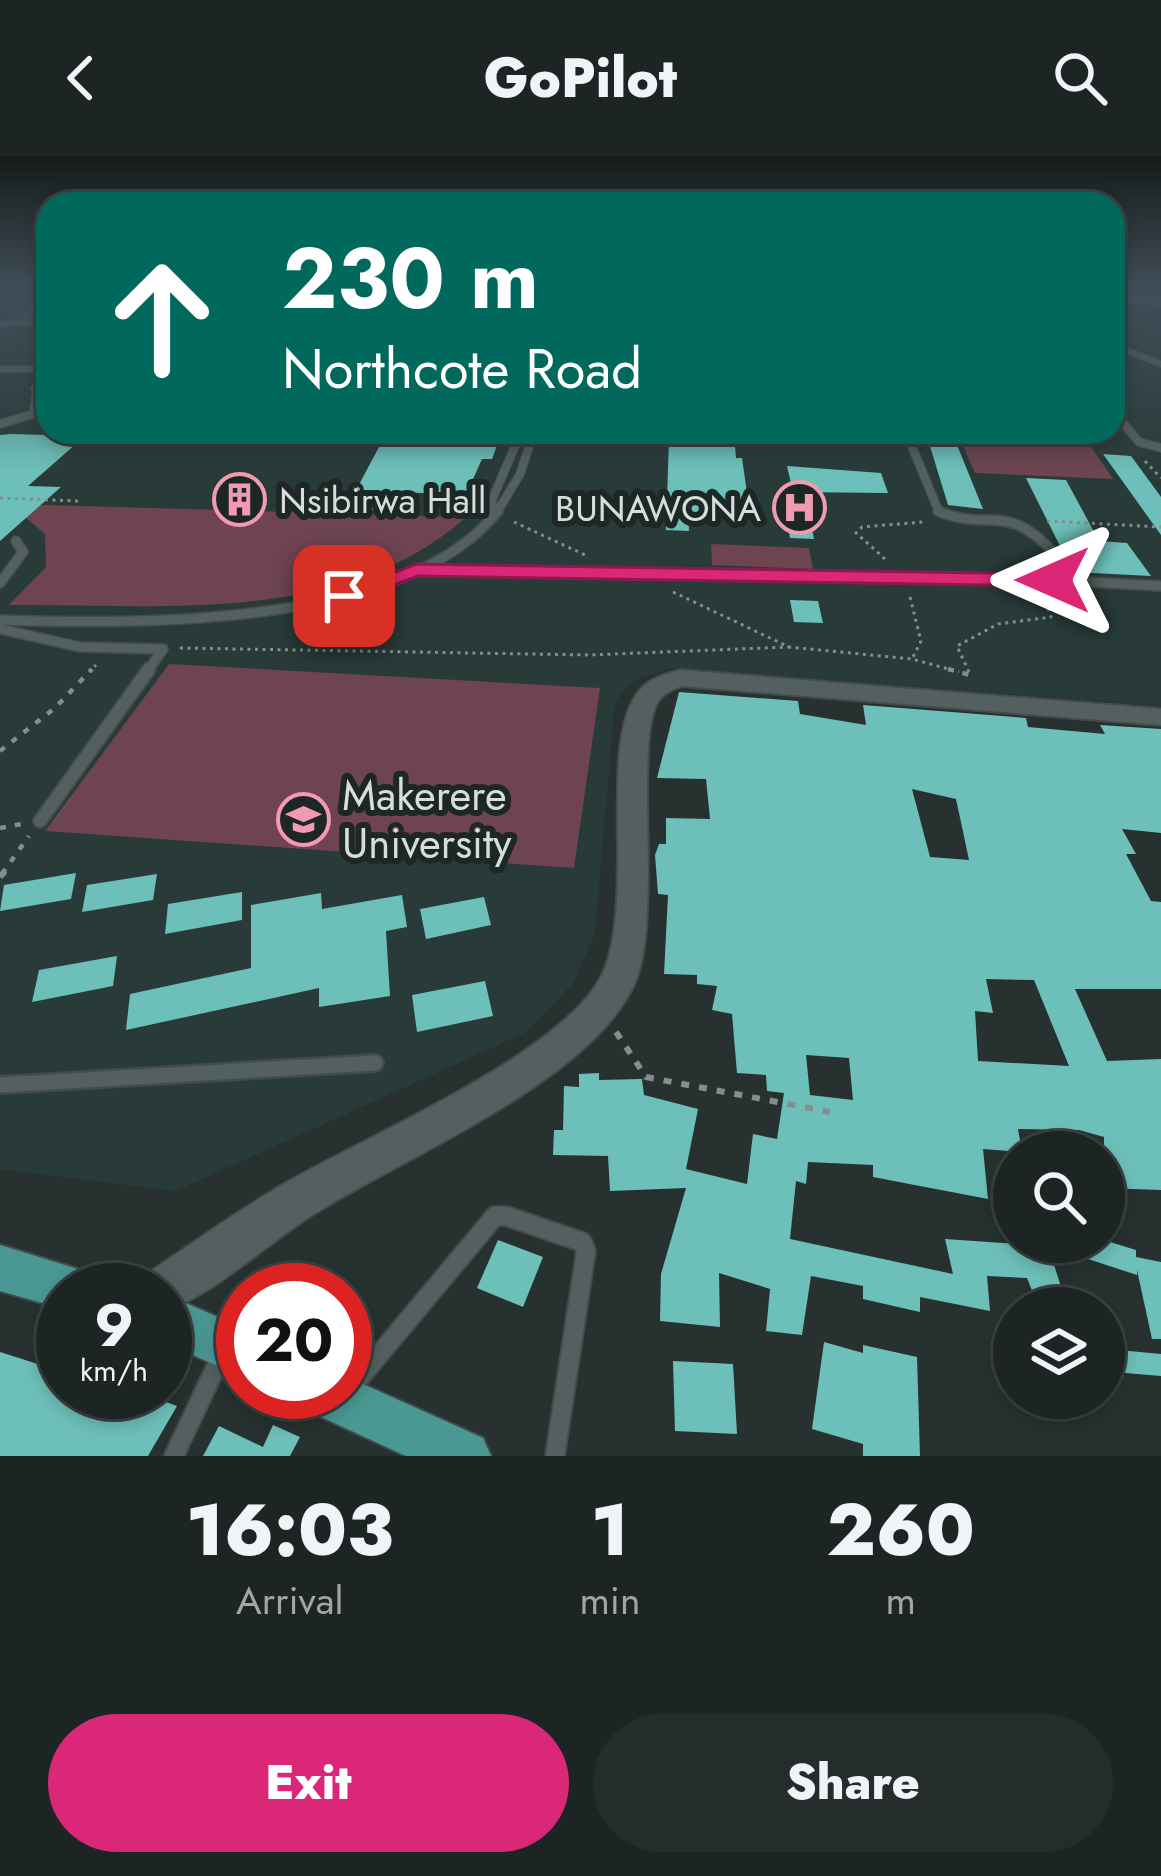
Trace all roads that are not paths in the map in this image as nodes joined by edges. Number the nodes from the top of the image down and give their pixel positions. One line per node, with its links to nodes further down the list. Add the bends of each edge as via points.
1 (1127, 351): 2 (lane)
2 (1161, 364)
3 (0, 369): 4 (lane)
4 (36, 369)
5 (36, 388): 6 (lane, via 33,414)
6 (0, 424)
7 (1125, 426): 11 (lane, via 1137,441)
8 (515, 444): 12 (lane)
9 (529, 444): 12 (lane, via 507,501)
10 (911, 444): 17 (lane, via 939,512 1017,518 1054,553)
11 (1161, 448)
12 (494, 513): 14 (lane)
13 (16, 541): 18 (lane, via 20,560)
14 (459, 547): 15 (lane); 16 (lane)
15 (416, 570): 16 (lane); 20 (lane, via 279,611)
16 (488, 571): 17 (lane)
17 (1053, 580): 19 (lane)
18 (0, 583)
19 (1161, 586)
20 (0, 620)
21 (0, 629): 23 (lane, via 51,646 163,650)
22 (1161, 717): 27 (street, via 680,678 653,688 636,729 621,975 592,1016 534,1066 296,1201)
23 (40, 821)
24 (374, 1063): 25 (lane)
25 (0, 1084)
26 (0, 1268): 28 (main road)
27 (192, 1271)
28 (36, 1278)
29 (372, 1354): 34 (lane, via 495,1216 581,1242 586,1251)
30 (216, 1382): 32 (lane)
31 (372, 1414): 33 (main road)
32 (175, 1456)
33 (465, 1456)
34 (555, 1456)

